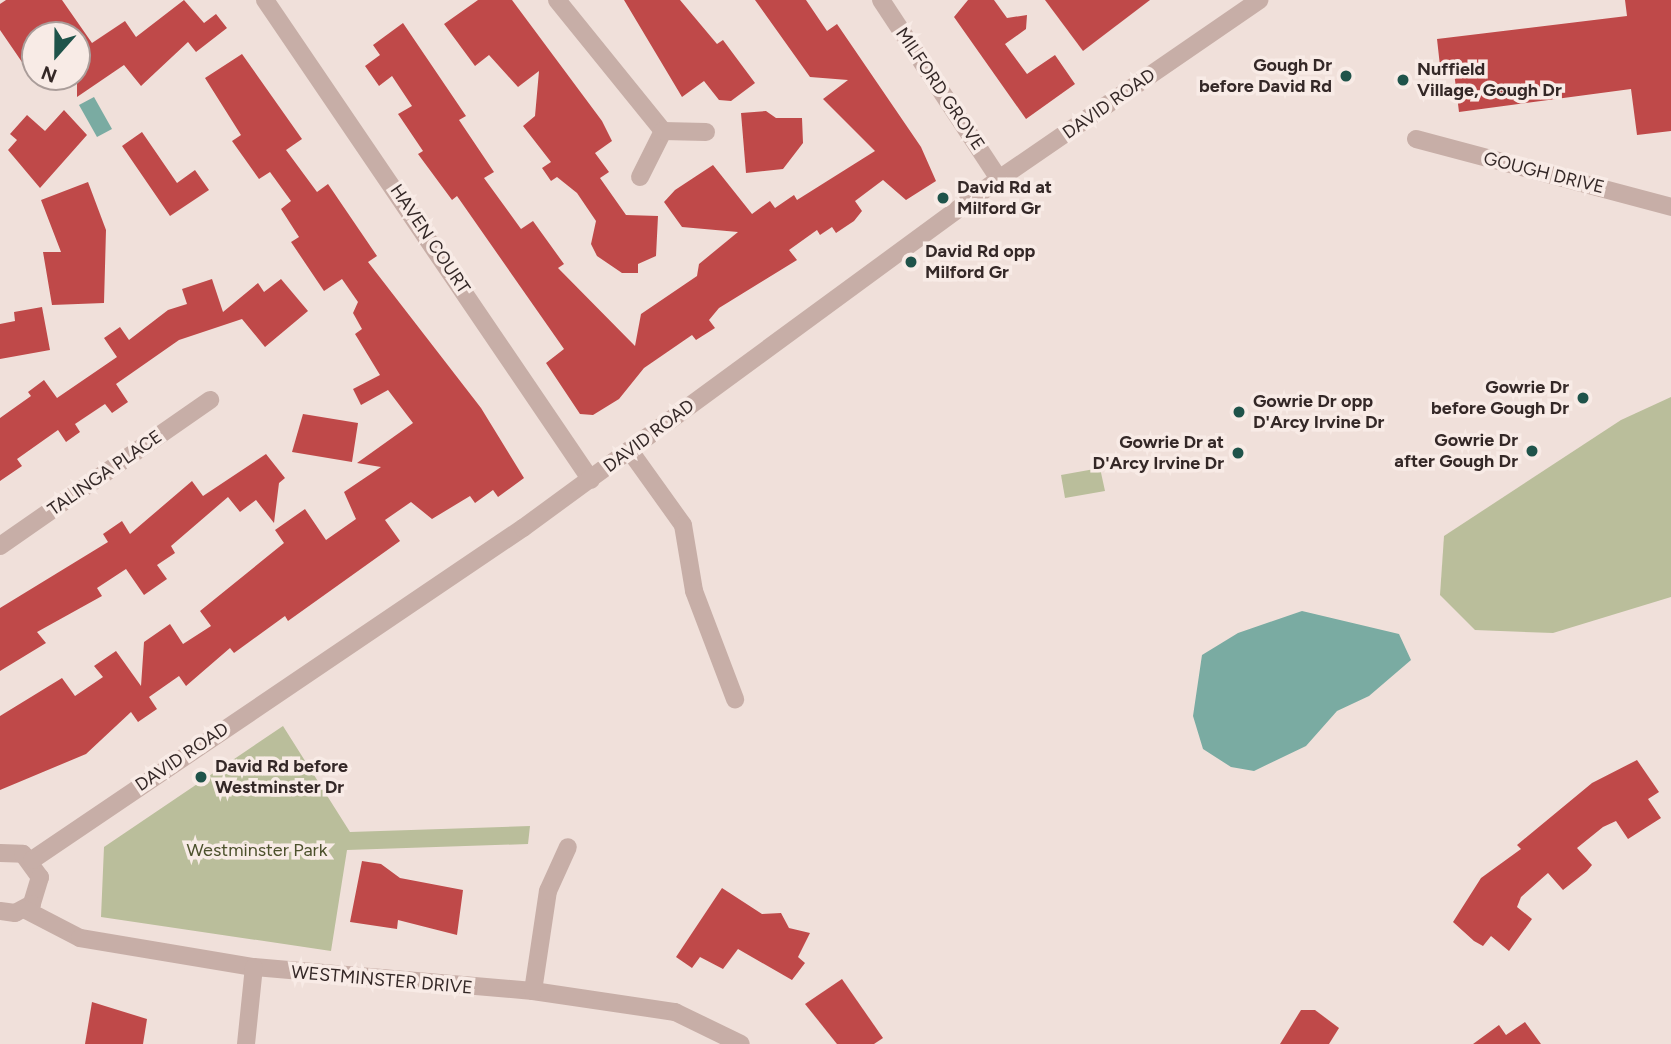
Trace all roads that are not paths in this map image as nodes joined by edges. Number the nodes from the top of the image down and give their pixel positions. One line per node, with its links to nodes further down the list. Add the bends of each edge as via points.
1 (265, 0): 13 (street, HAVEN COURT)
2 (557, 0): 5 (street)
3 (881, 0): 9 (street, MILFORD GROVE)
4 (1259, 0): 9 (street, DAVID ROAD)
5 (663, 131): 6 (street); 8 (street)
6 (705, 132)
7 (1416, 139): 10 (street, GOUGH DRIVE)
8 (640, 177)
9 (999, 179): 12 (street, DAVID ROAD)
10 (1671, 207)
11 (210, 400): 14 (street, TALINGA PLACE)
12 (630, 451): 13 (street, DAVID ROAD); 15 (street, via 683,525 694,591)
13 (591, 480): 18 (street, DAVID ROAD)
14 (0, 546)
15 (736, 699)
16 (568, 847): 22 (street, via 548,891)
17 (0, 853): 18 (street)
18 (32, 860): 19 (street, via 40,887)
19 (24, 909): 20 (street); 21 (street, WESTMINSTER DRIVE, via 80,938)
20 (0, 911)
21 (254, 967): 22 (street, WESTMINSTER DRIVE); 24 (street)
22 (533, 991): 23 (street, WESTMINSTER DRIVE, via 675,1012)
23 (732, 1041)
24 (246, 1044)

